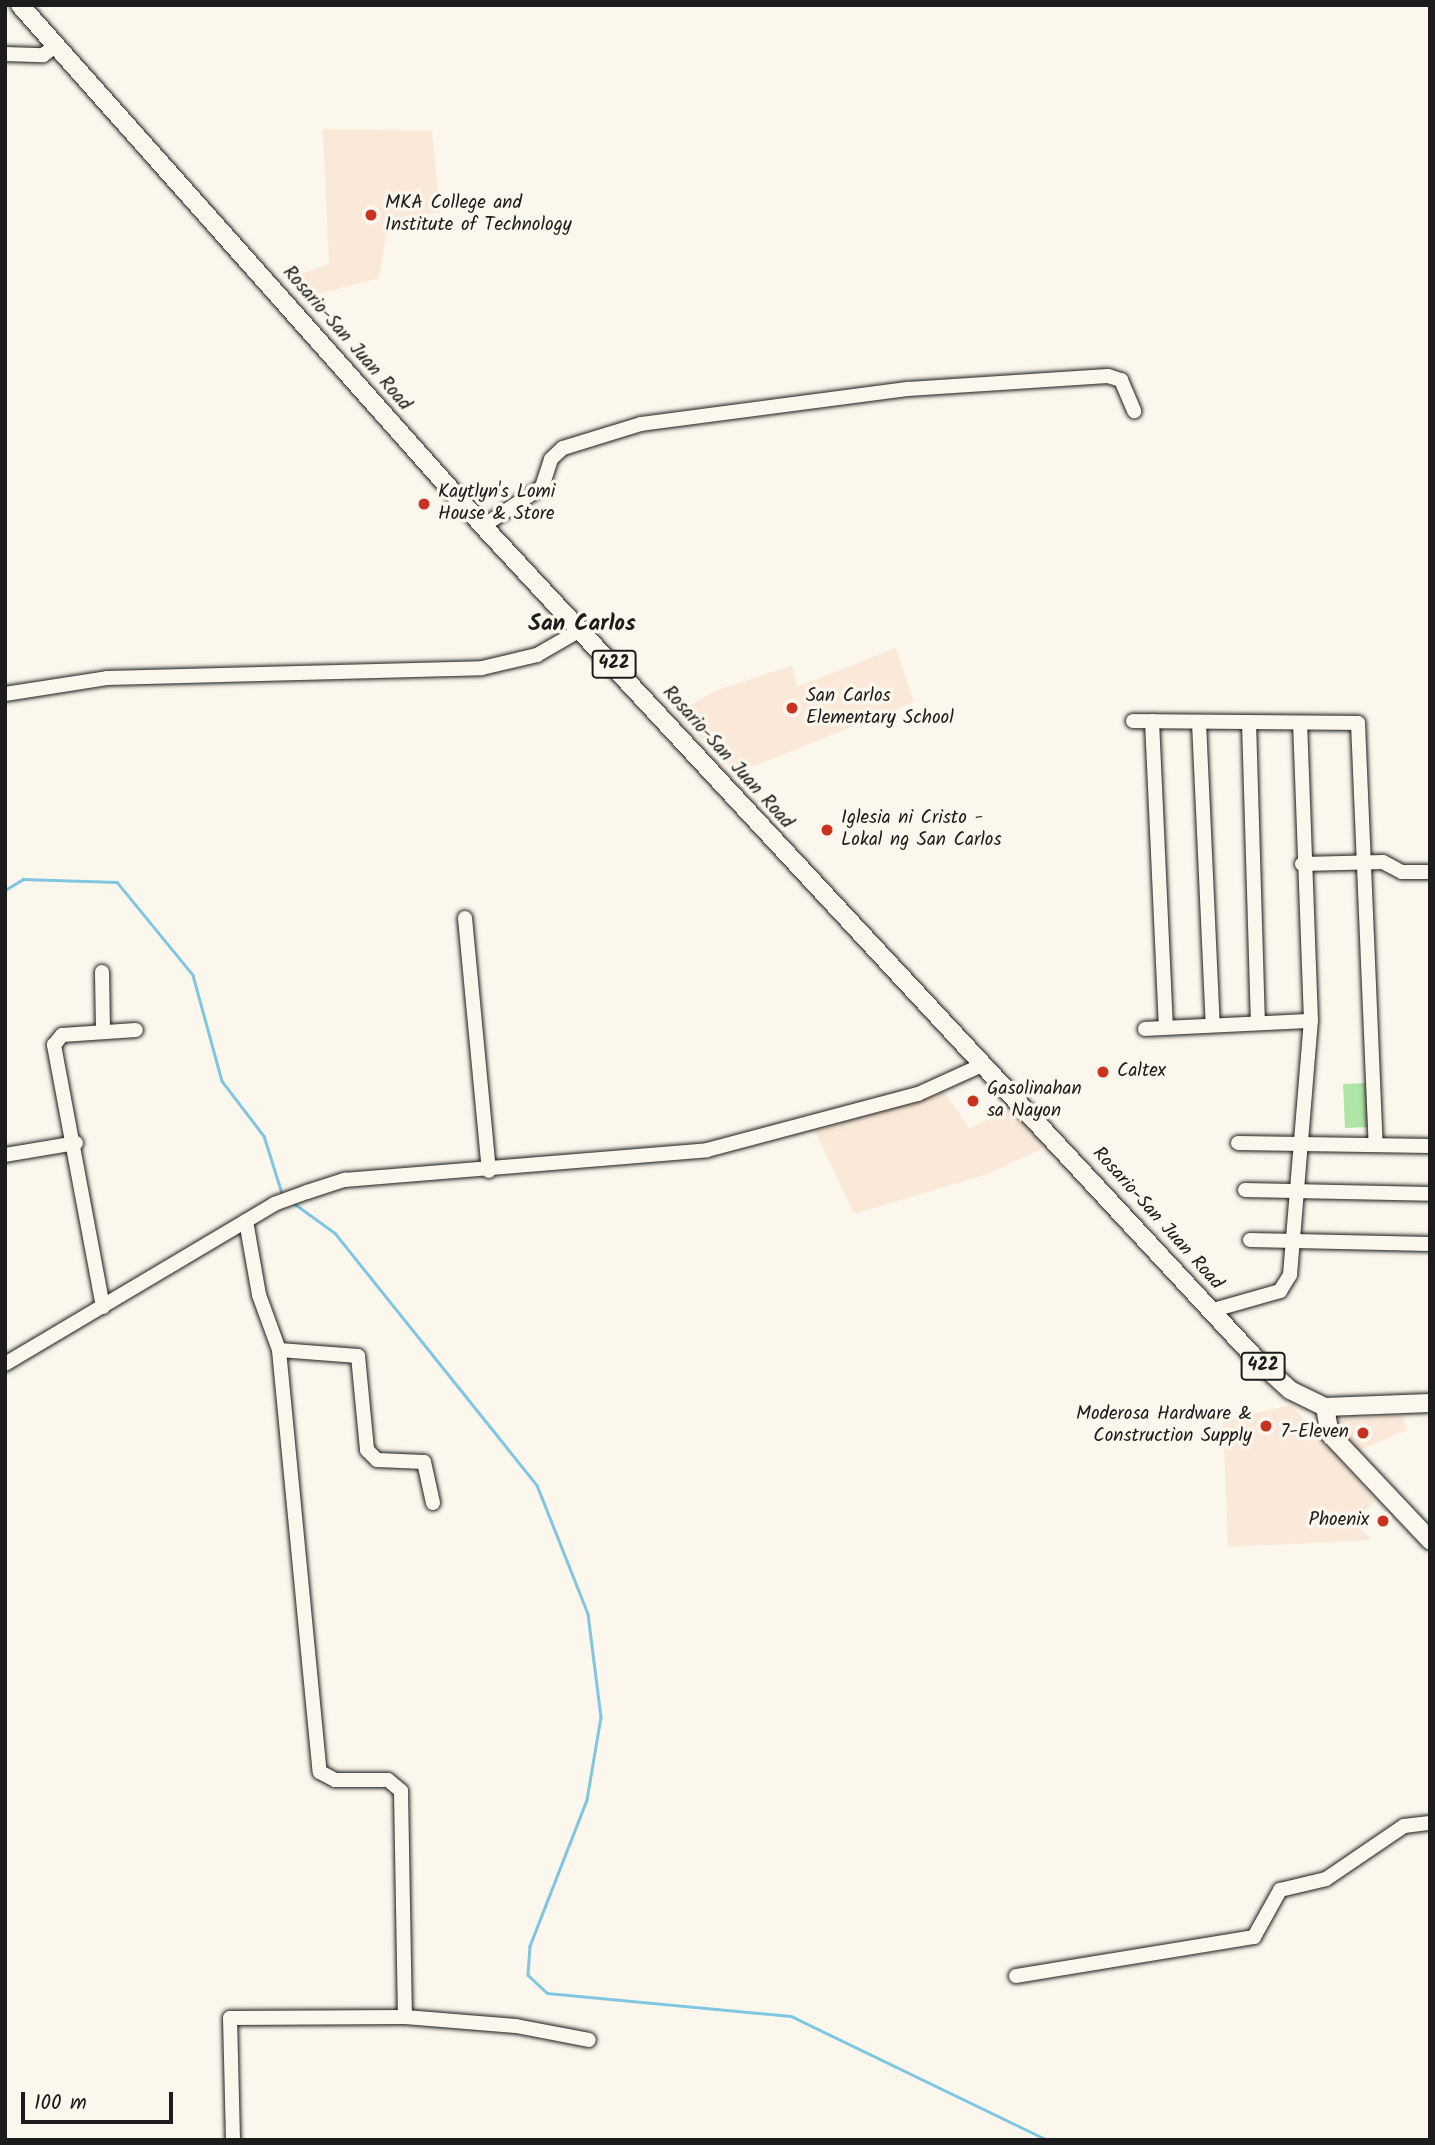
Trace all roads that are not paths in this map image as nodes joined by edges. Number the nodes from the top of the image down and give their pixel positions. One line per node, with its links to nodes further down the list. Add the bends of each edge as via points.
1 (20, 5): 2 (main road, Rosario-San Juan Road / 422)
2 (57, 45): 3 (street, via 43,55); 5 (main road, Rosario-San Juan Road / 422)
3 (5, 54)
4 (1134, 411): 5 (street, via 1121,380 1108,376 908,389 641,424 563,448 542,487)
5 (483, 526): 6 (main road, Rosario-San Juan Road / 422)
6 (582, 629): 7 (street, via 537,655 482,668 107,678); 25 (main road, Rosario-San Juan Road / 422)
7 (5, 694)
8 (1133, 721): 9 (street)
9 (1152, 721): 10 (street); 21 (street)
10 (1199, 722): 11 (street); 20 (street)
11 (1249, 722): 12 (street); 19 (street)
12 (1300, 723): 13 (street, via 1358,723); 14 (street)
13 (1364, 863): 14 (street); 15 (street); 29 (street)
14 (1302, 864): 18 (street)
15 (1430, 872)
16 (465, 918): 32 (street)
17 (102, 972): 24 (street)
18 (1311, 1021): 19 (street); 28 (street)
19 (1258, 1023): 20 (street)
20 (1213, 1025): 21 (street)
21 (1166, 1028): 22 (street)
22 (1145, 1029)
23 (136, 1030): 24 (street)
24 (103, 1032): 26 (street, via 62,1035 54,1045)
25 (982, 1065): 32 (street, via 918,1094 706,1150); 41 (main road, Rosario-San Juan Road / 422)
26 (76, 1143): 31 (street); 40 (street)
27 (1238, 1143): 28 (street)
28 (1301, 1144): 29 (street); 34 (street)
29 (1376, 1145): 30 (street)
30 (1430, 1146)
31 (5, 1155)
32 (489, 1171): 36 (street, via 345,1180)
33 (1245, 1190): 34 (street)
34 (1297, 1191): 35 (street); 38 (street)
35 (1430, 1194)
36 (246, 1221): 40 (street); 42 (street, via 259,1295)
37 (1250, 1240): 38 (street)
38 (1293, 1241): 39 (street); 41 (street, via 1288,1284 1280,1291)
39 (1430, 1244)
40 (103, 1307): 43 (street)
41 (1210, 1311): 45 (main road, Rosario-San Juan Road / 422, via 1290,1390)
42 (279, 1350): 46 (street, via 358,1356 367,1450 377,1460 424,1462); 50 (street, via 320,1772 335,1780 388,1780 401,1791)
43 (5, 1364)
44 (1430, 1403): 45 (main road, Rosario-San Juan Road / 422)
45 (1325, 1407): 47 (main road, via 1329,1434)
46 (433, 1503)
47 (1430, 1540)
48 (1430, 1823): 49 (street, via 1405,1826 1326,1879 1280,1890 1254,1937)
49 (1016, 1976)
50 (405, 2017): 51 (street, via 516,2026); 52 (street, via 230,2018)
51 (589, 2040)
52 (233, 2140)

